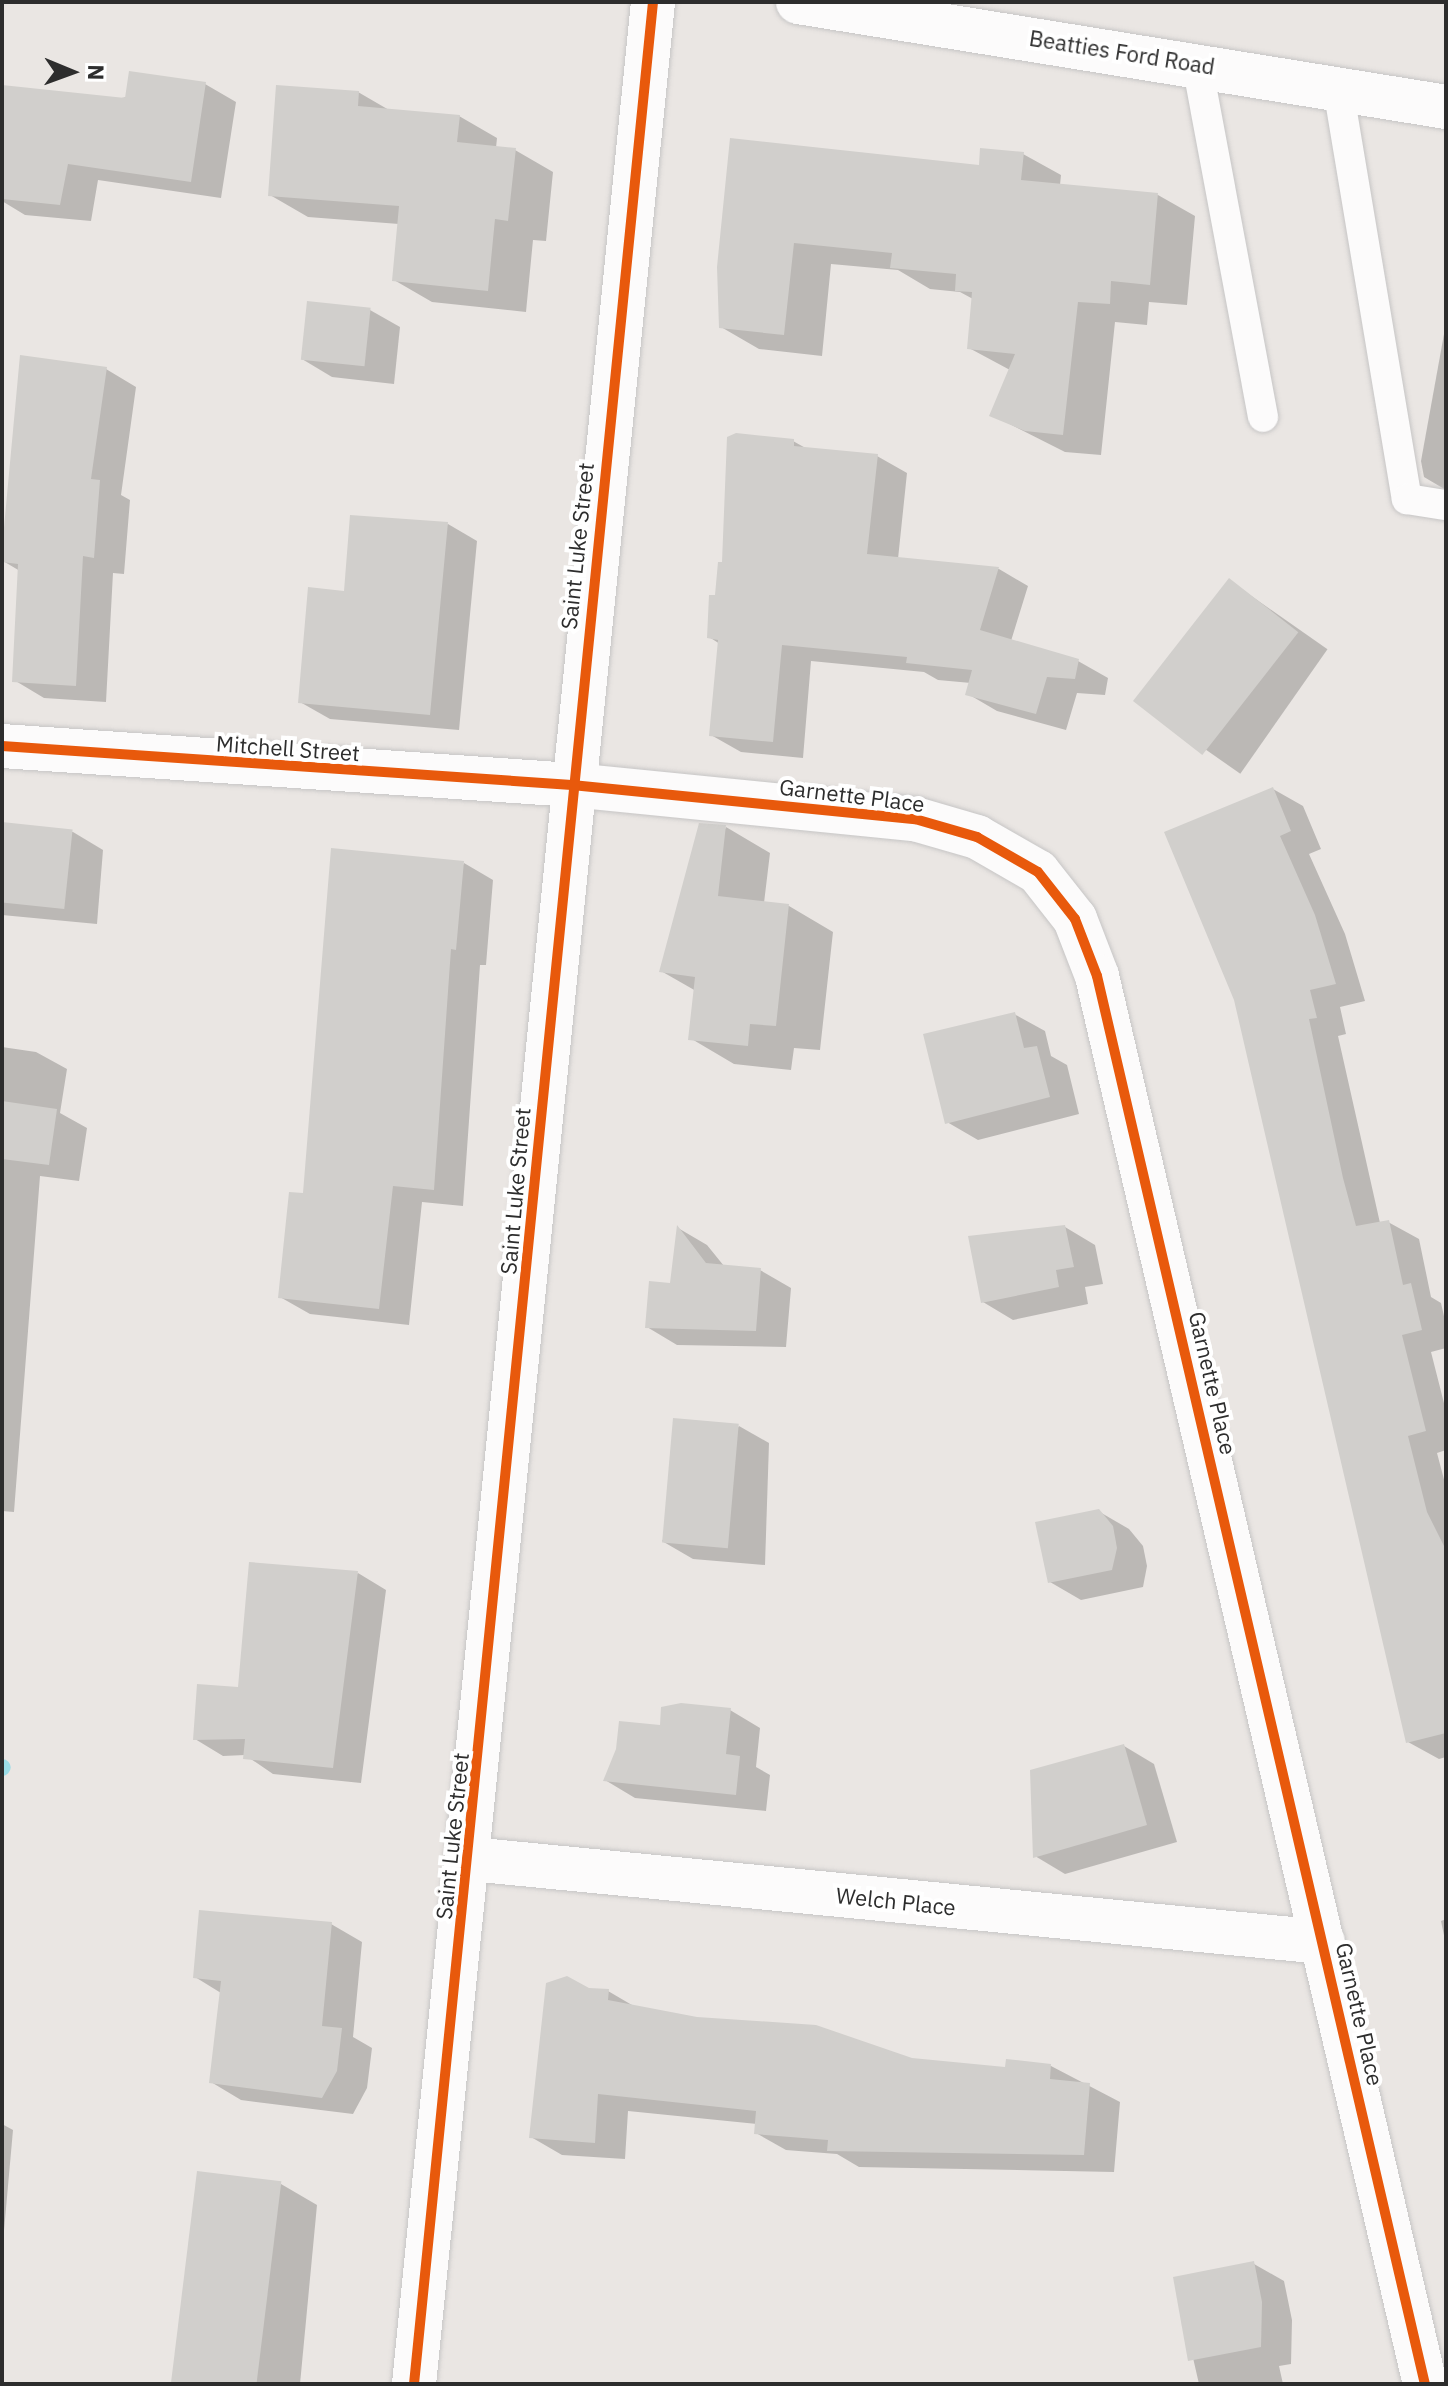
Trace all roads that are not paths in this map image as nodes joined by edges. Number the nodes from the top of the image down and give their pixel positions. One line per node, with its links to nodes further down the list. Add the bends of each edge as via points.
1 (653, 2): 9 (street, Saint Luke Street)
2 (798, 2): 3 (street, Beatties Ford Road)
3 (1197, 64): 4 (street, Beatties Ford Road); 6 (lane)
4 (1338, 88): 5 (street, Beatties Ford Road); 7 (lane, via 1407,499)
5 (1446, 107)
6 (1263, 417)
7 (1446, 505)
8 (2, 746): 9 (street, Mitchell Street)
9 (572, 785): 10 (street, Saint Luke Street); 11 (street, Garnette Place, via 915,819 1008,852 1038,872 1075,919 1097,976)
10 (470, 1859): 11 (street, Welch Place); 12 (street, Saint Luke Street)
11 (1323, 1942): 13 (street, Garnette Place)
12 (414, 2384)
13 (1425, 2384)

